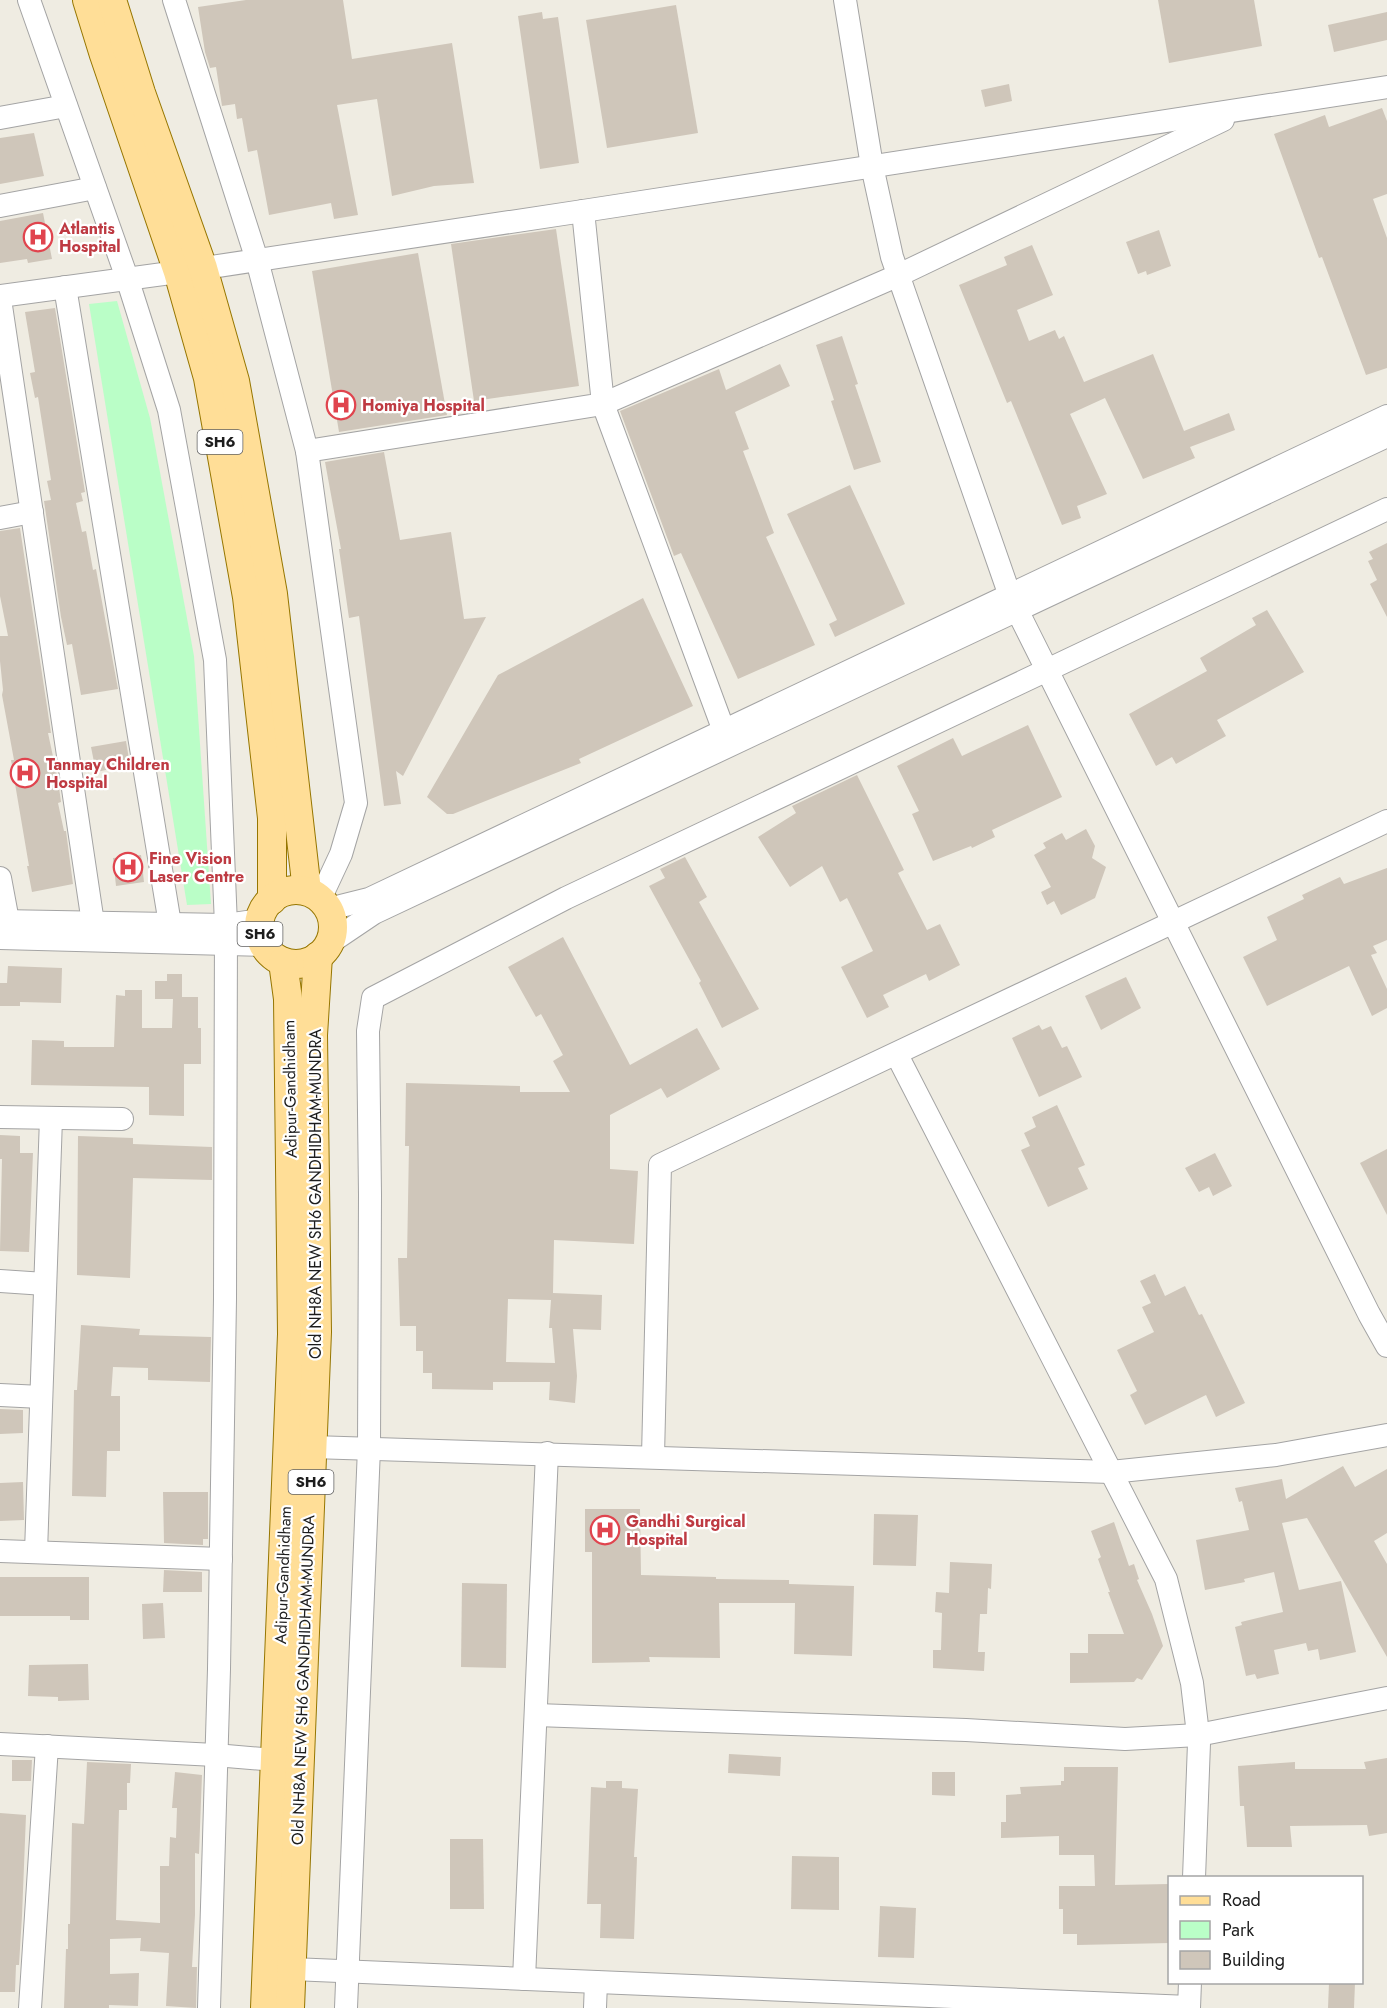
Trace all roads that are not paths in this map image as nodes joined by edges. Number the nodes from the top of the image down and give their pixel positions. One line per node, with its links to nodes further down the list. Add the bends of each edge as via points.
1 (29, 0): 7 (street)
2 (87, 0): 15 (main road, SH6, via 104,55)
3 (112, 0): 15 (main road, SH6)
4 (174, 0): 14 (street)
5 (845, 0): 10 (street)
6 (1387, 87): 8 (street)
7 (66, 106): 9 (street); 11 (street)
8 (1246, 109): 10 (street); 16 (street)
9 (0, 118)
10 (872, 166): 13 (street); 16 (street)
11 (95, 188): 12 (street); 17 (street)
12 (0, 206)
13 (583, 211): 14 (street); 20 (street)
14 (257, 260): 15 (street); 23 (street)
15 (190, 270): 17 (street); 32 (main road, SH6, via 235,381 273,594); 37 (main road, SH6, via 247,597 272,818)
16 (899, 275): 20 (street); 27 (street)
17 (127, 278): 18 (street); 38 (street, via 169,410 214,660)
18 (64, 287): 19 (street); 35 (street)
19 (0, 297): 25 (street)
20 (603, 404): 23 (street); 29 (street)
21 (1387, 416): 27 (street)
22 (1387, 436): 27 (street)
23 (307, 451): 32 (street, via 356,803 340,854)
24 (1387, 509): 28 (street)
25 (32, 512): 26 (street); 34 (street)
26 (0, 518)
27 (1014, 603): 28 (street); 29 (street); 39 (street, via 374,914)
28 (1048, 671): 33 (street); 51 (street, via 566,898 373,998 368,1030)
29 (724, 731): 32 (street, via 369,898)
30 (1387, 820): 33 (street)
31 (0, 878): 36 (street)
32 (319, 900): 37 (main road, SH6, via 294,890 280,893); 39 (main road, SH6, via 334,924)
33 (1173, 921): 40 (street); 46 (street)
34 (93, 923): 35 (street); 36 (street)
35 (170, 924): 38 (street)
36 (3, 926): 38 (street)
37 (270, 932): 38 (street); 39 (main road, SH6, via 299,964 312,961); 64 (main road, Adipur-Gandhidham / SH6, via 288,999 292,1334)
38 (226, 935): 57 (street)
39 (324, 949): 50 (main road, Old NH8A NEW SH6 GANDHIDHAM-MUNDRA / SH6, via 313,1035 317,1332)
40 (897, 1054): 53 (street, via 660,1166); 54 (street)
41 (0, 1117): 42 (street)
42 (51, 1118): 43 (street); 45 (street)
43 (122, 1119)
44 (0, 1281): 45 (street)
45 (45, 1284): 48 (street)
46 (1387, 1347)
47 (0, 1395): 48 (street)
48 (41, 1397): 56 (street)
49 (1387, 1436): 54 (street, via 1276,1455)
50 (312, 1447): 51 (street); 66 (main road, Old NH8A NEW SH6 GANDHIDHAM-MUNDRA / SH6)
51 (369, 1449): 52 (street); 67 (street)
52 (547, 1454): 53 (street); 59 (street)
53 (653, 1456): 54 (street)
54 (1111, 1472): 60 (street, via 1166,1579 1192,1683)
55 (0, 1551): 56 (street)
56 (36, 1552): 57 (street)
57 (221, 1559): 63 (street)
58 (1387, 1698): 60 (street)
59 (536, 1715): 60 (street, via 1125,1739); 68 (street)
60 (1198, 1735): 65 (street)
61 (0, 1744): 62 (street)
62 (47, 1746): 63 (street); 73 (street)
63 (215, 1755): 64 (street); 74 (street)
64 (275, 1760): 75 (main road, Adipur-Gandhidham / SH6)
65 (1194, 1876)
66 (292, 1969): 67 (street); 76 (main road, Old NH8A NEW SH6 GANDHIDHAM-MUNDRA / SH6)
67 (348, 1972): 68 (street); 77 (street)
68 (524, 1979): 69 (street)
69 (596, 1982): 71 (street); 78 (street)
70 (1190, 1984): 72 (street)
71 (846, 2000): 72 (street)
72 (1189, 2007)
73 (30, 2008)
74 (209, 2008)
75 (265, 2008)
76 (290, 2008)
77 (346, 2008)
78 (595, 2008)

